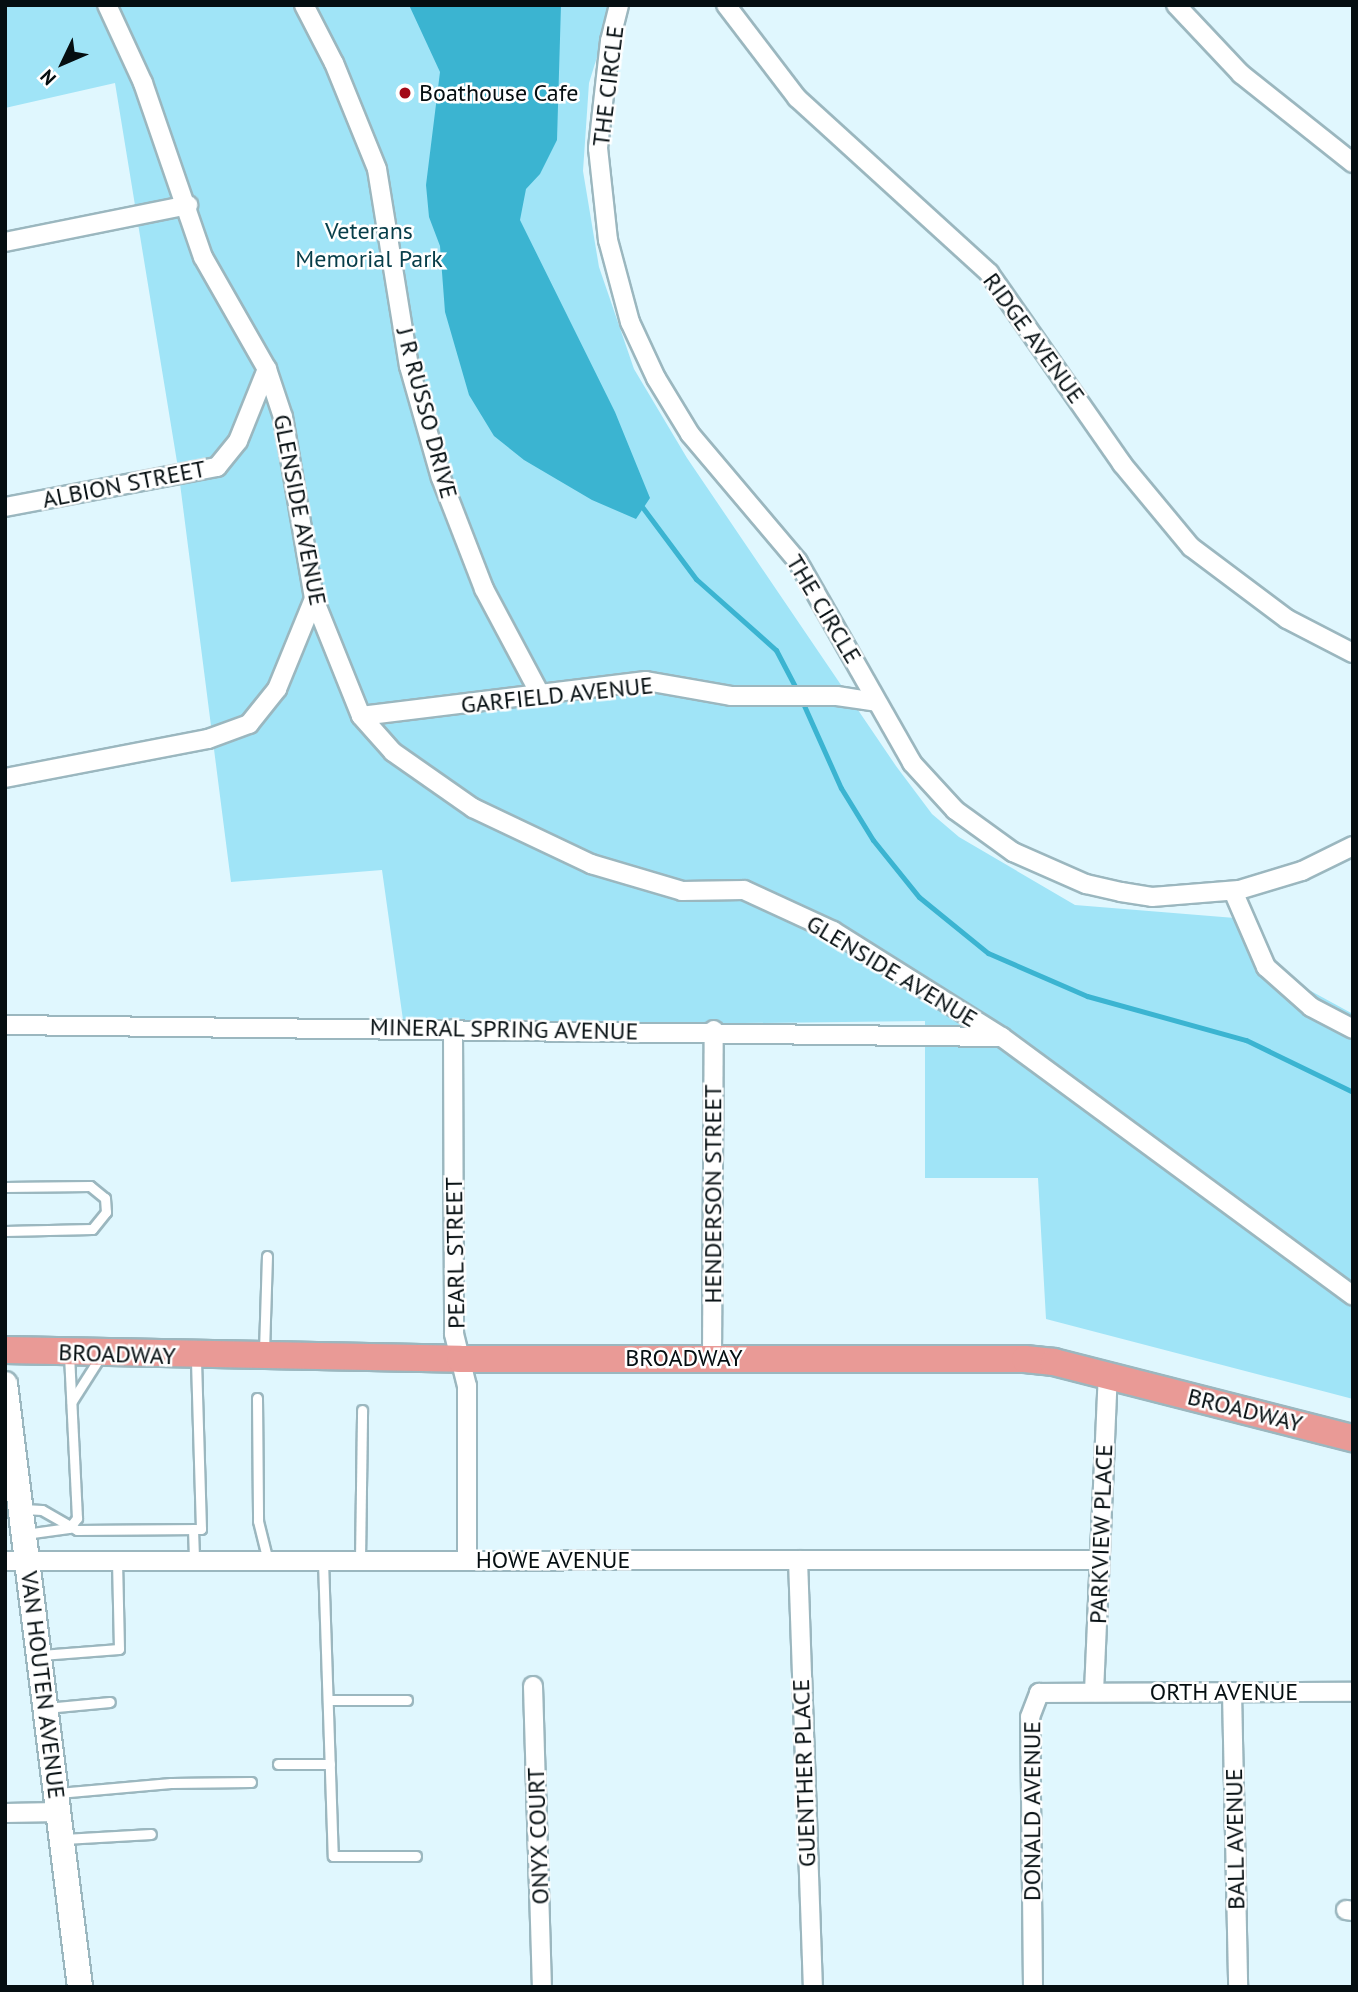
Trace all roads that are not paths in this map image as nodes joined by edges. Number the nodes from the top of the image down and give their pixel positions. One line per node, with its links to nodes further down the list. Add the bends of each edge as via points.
1 (107, 5): 7 (street, GLENSIDE AVENUE, via 143,83)
2 (304, 5): 13 (street, J R RUSSO DRIVE, via 334,63 377,169 409,366 441,478 484,589)
3 (619, 5): 14 (street, THE CIRCLE, via 610,41 598,148 608,240 631,321 669,403 713,464 798,562)
4 (726, 5): 12 (street, RIDGE AVENUE, via 797,98 989,274 1122,464 1172,527 1220,571 1287,619)
5 (1177, 5): 6 (street, via 1241,74)
6 (1353, 163)
7 (188, 205): 8 (street); 9 (street, GLENSIDE AVENUE, via 203,257)
8 (5, 242)
9 (267, 369): 10 (street, ALBION STREET, via 238,441 217,467); 11 (street, GLENSIDE AVENUE, via 283,417)
10 (5, 507)
11 (314, 599): 15 (street, GLENSIDE AVENUE); 16 (street, via 277,689 249,724 208,739)
12 (1353, 653)
13 (540, 694): 14 (street, GARFIELD AVENUE, via 646,681 731,695); 15 (street, GARFIELD AVENUE)
14 (877, 702): 18 (street, THE CIRCLE, via 912,763 939,793 1013,852 1086,884 1121,892 1152,897)
15 (361, 716): 23 (street, GLENSIDE AVENUE, via 393,752 434,783 524,836 591,864 682,891 744,890 833,931)
16 (5, 778)
17 (1353, 846): 18 (street, THE CIRCLE, via 1302,871)
18 (1233, 891): 21 (street, via 1266,967 1311,1007)
19 (5, 1025): 20 (street, MINERAL SPRING AVENUE)
20 (453, 1029): 22 (street, MINERAL SPRING AVENUE); 34 (street, PEARL STREET, via 454,1334)
21 (1353, 1029)
22 (714, 1031): 23 (street, MINERAL SPRING AVENUE); 33 (street, HENDERSON STREET)
23 (1002, 1037): 27 (street, GLENSIDE AVENUE)
24 (5, 1187): 25 (lane, via 90,1186 105,1198 106,1213 92,1229)
25 (5, 1231)
26 (267, 1256): 32 (lane)
27 (1353, 1296)
28 (5, 1350): 29 (main road, BROADWAY)
29 (69, 1353): 30 (main road, BROADWAY); 38 (lane)
30 (102, 1354): 31 (main road, BROADWAY); 38 (lane)
31 (196, 1356): 32 (main road, BROADWAY); 43 (lane)
32 (264, 1357): 34 (main road, BROADWAY)
33 (712, 1358): 34 (main road, BROADWAY); 35 (main road, BROADWAY, via 1025,1359)
34 (460, 1359): 46 (street, PEARL STREET, via 467,1386)
35 (1108, 1375): 40 (main road, BROADWAY); 48 (street, PARKVIEW PLACE)
36 (5, 1384): 41 (main road, VAN HOUTEN AVENUE)
37 (257, 1398): 51 (lane, via 258,1521)
38 (71, 1403): 42 (lane, via 77,1518)
39 (362, 1410): 45 (lane)
40 (1353, 1438)
41 (21, 1509): 42 (lane, via 42,1510); 44 (main road, VAN HOUTEN AVENUE)
42 (69, 1528): 43 (lane); 44 (lane)
43 (197, 1529): 50 (lane)
44 (24, 1534): 49 (main road, VAN HOUTEN AVENUE)
45 (360, 1560): 46 (street, HOWE AVENUE); 52 (street, HOWE AVENUE)
46 (467, 1560): 47 (street, HOWE AVENUE)
47 (798, 1560): 48 (street, HOWE AVENUE); 73 (street, GUENTHER PLACE)
48 (1100, 1560): 56 (street, PARKVIEW PLACE)
49 (17, 1561): 53 (street, HOWE AVENUE); 54 (main road, VAN HOUTEN AVENUE)
50 (194, 1561): 51 (street, HOWE AVENUE); 53 (street, HOWE AVENUE)
51 (268, 1561): 52 (street, HOWE AVENUE)
52 (323, 1561): 59 (lane)
53 (117, 1562): 54 (lane, via 118,1648)
54 (40, 1655): 62 (main road, VAN HOUTEN AVENUE)
55 (533, 1686): 72 (street, ONYX COURT)
56 (1094, 1692): 57 (street, ORTH AVENUE); 74 (street, DONALD AVENUE, via 1039,1693 1031,1708)
57 (1232, 1692): 58 (street, ORTH AVENUE); 75 (street, BALL AVENUE)
58 (1353, 1692)
59 (328, 1700): 60 (lane); 64 (lane)
60 (407, 1700)
61 (110, 1702): 62 (lane)
62 (46, 1708): 66 (main road, VAN HOUTEN AVENUE)
63 (278, 1763): 64 (lane)
64 (330, 1764): 70 (lane, via 333,1856)
65 (251, 1782): 66 (lane, via 172,1783)
66 (58, 1802): 67 (street); 69 (main road, VAN HOUTEN AVENUE)
67 (5, 1813)
68 (151, 1834): 69 (lane)
69 (62, 1839): 71 (main road, VAN HOUTEN AVENUE)
70 (416, 1856)
71 (80, 1987)
72 (542, 1987)
73 (813, 1987)
74 (1033, 1987)
75 (1238, 1987)

